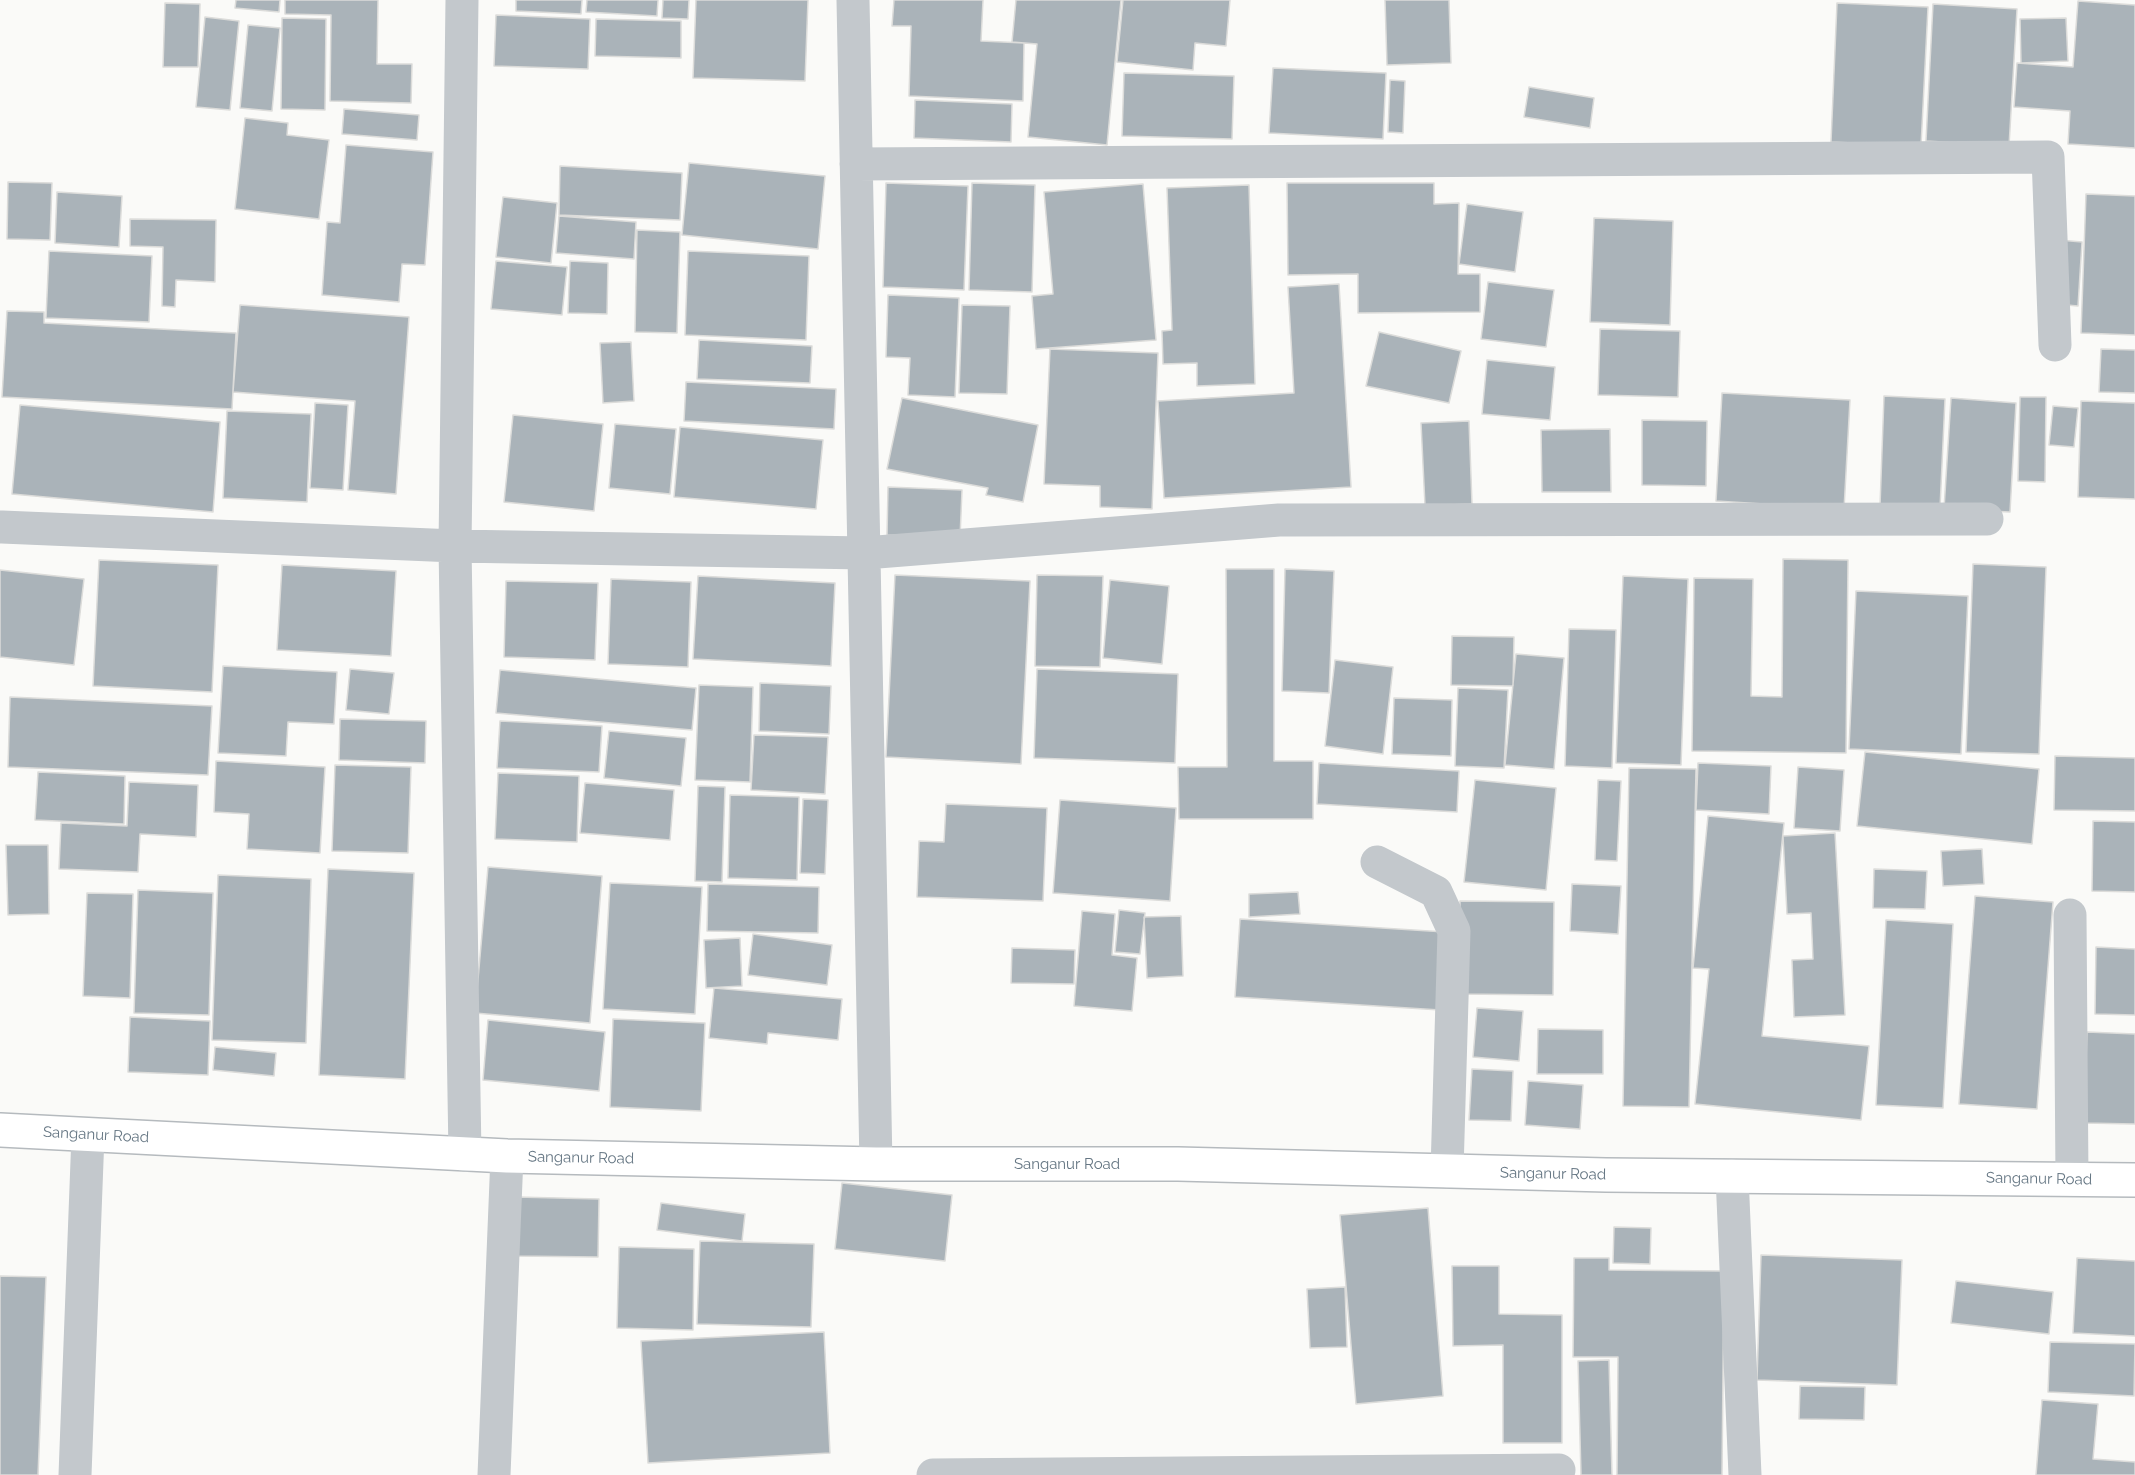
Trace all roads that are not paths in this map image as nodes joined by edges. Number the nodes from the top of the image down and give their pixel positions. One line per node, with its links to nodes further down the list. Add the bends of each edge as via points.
1 (462, 0): 7 (street)
2 (853, 0): 3 (street)
3 (856, 164): 4 (street, via 2048,157); 8 (street)
4 (2055, 345)
5 (1987, 519): 8 (street, via 1279,520)
6 (2, 527): 7 (street)
7 (455, 546): 8 (street); 13 (street)
8 (865, 553): 15 (street)
9 (1377, 862): 16 (street, via 1436,892 1454,931)
10 (2070, 915): 18 (street)
11 (0, 1130): 12 (main road, Sanganur Road)
12 (88, 1135): 13 (main road, Sanganur Road); 21 (street)
13 (465, 1155): 14 (main road, Sanganur Road)
14 (507, 1156): 15 (main road, Sanganur Road); 22 (street)
15 (876, 1164): 16 (main road, Sanganur Road, via 1178,1164)
16 (1447, 1171): 17 (main road, Sanganur Road)
17 (1732, 1176): 18 (main road, Sanganur Road); 24 (street)
18 (2072, 1179): 19 (main road, Sanganur Road)
19 (2135, 1180)
20 (1559, 1470): 23 (street)
21 (75, 1475)
22 (494, 1475)
23 (933, 1475)
24 (1745, 1475)

